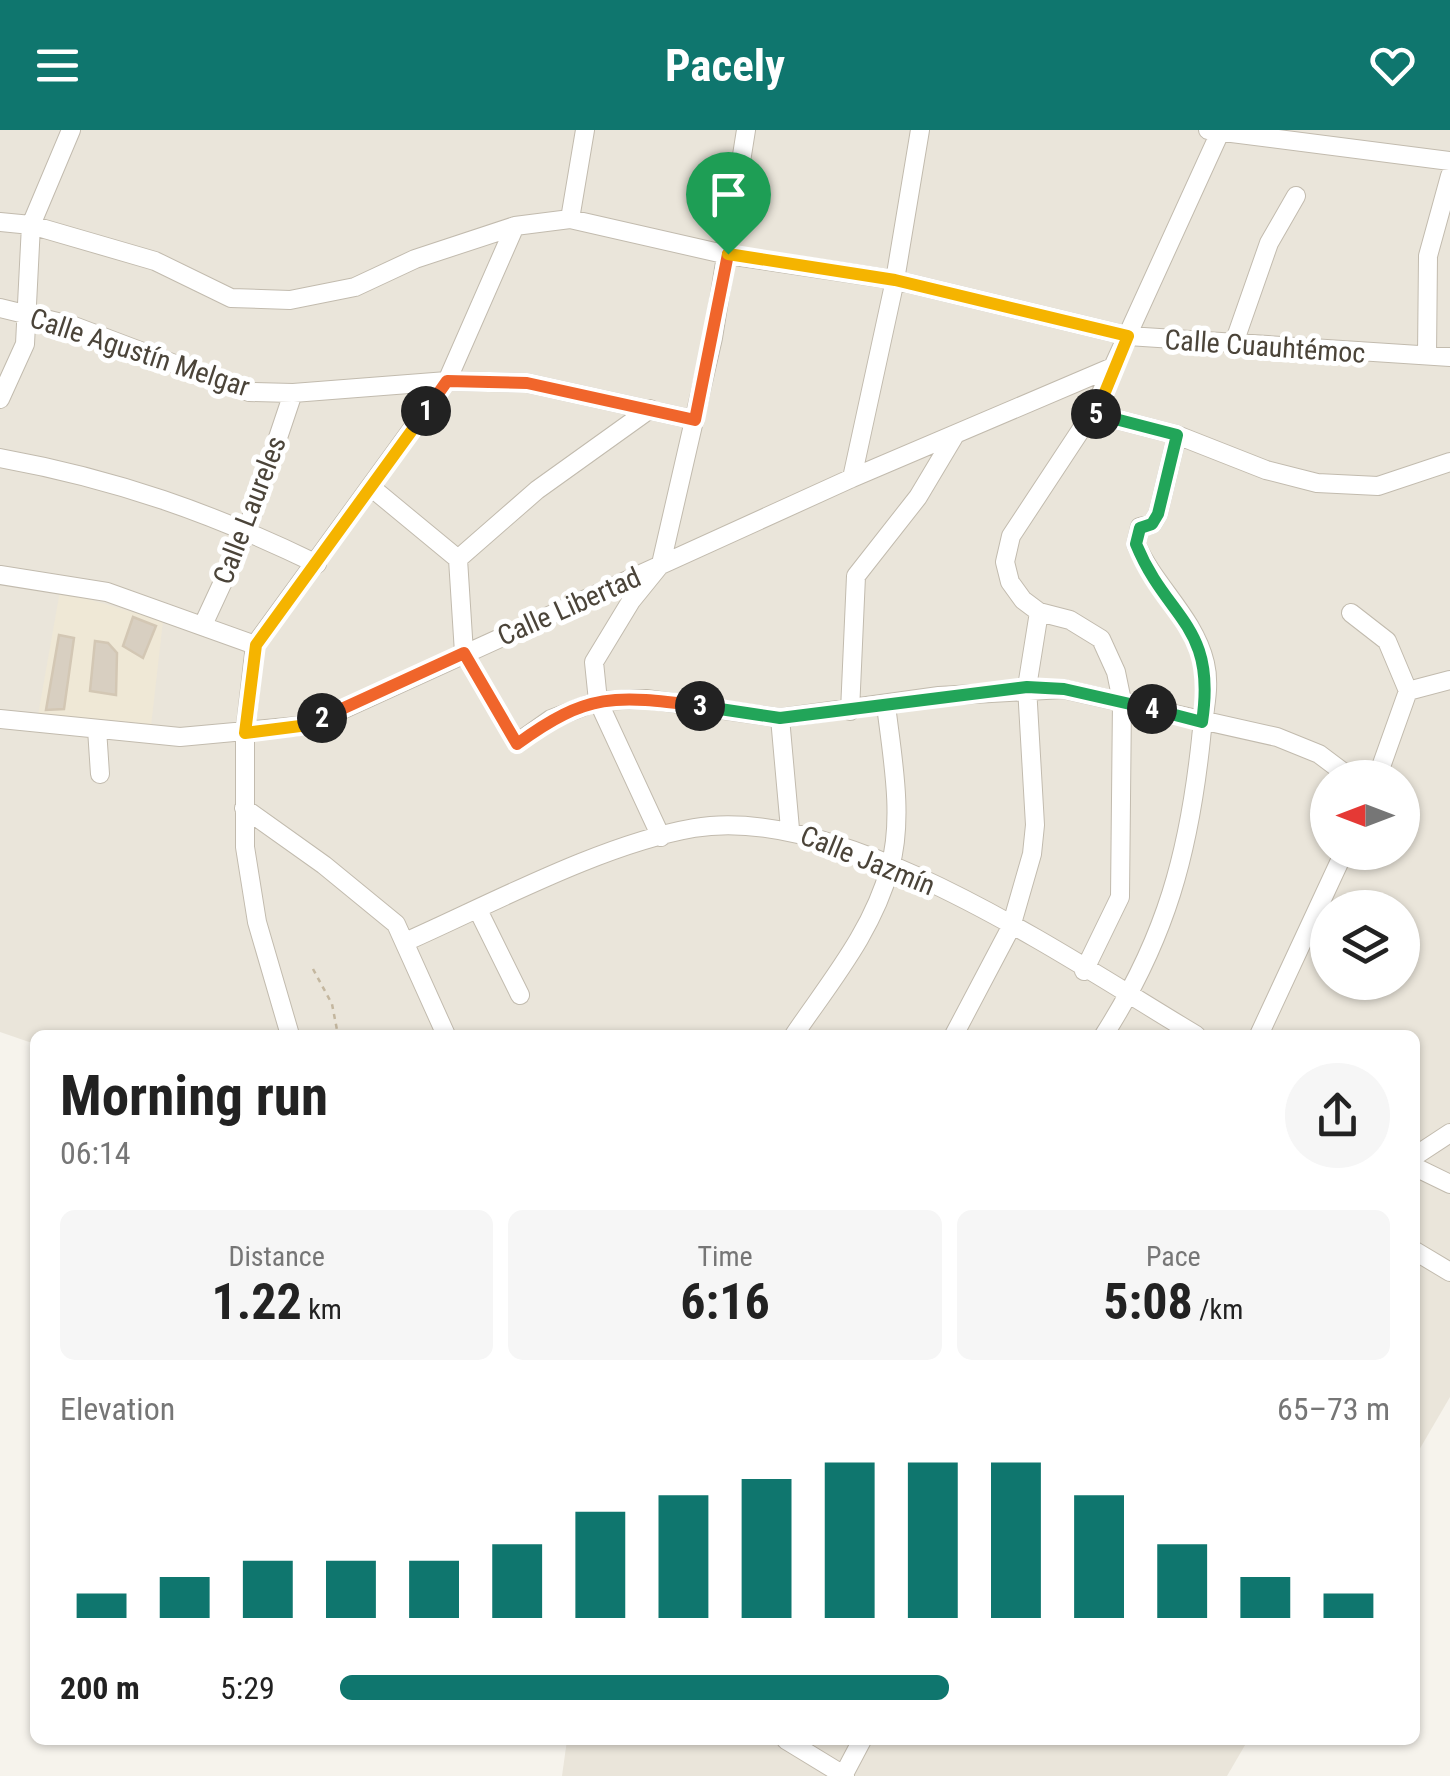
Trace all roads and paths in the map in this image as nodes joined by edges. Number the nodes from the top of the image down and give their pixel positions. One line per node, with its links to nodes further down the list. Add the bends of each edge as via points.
1 (71, 130): 11 (street)
2 (585, 130): 9 (street)
3 (746, 130): 13 (street)
4 (920, 130): 14 (street)
5 (1216, 131): 6 (street); 17 (street)
6 (1450, 161)
7 (1450, 176): 19 (street, via 1428,256)
8 (1296, 196): 18 (street, via 1269,244)
9 (570, 219): 12 (street, Calle Cuauhtémoc); 13 (street, Calle Cuauhtémoc)
10 (0, 222): 11 (street, Calle Cuauhtémoc)
11 (31, 225): 12 (street, Calle Cuauhtémoc, via 155,261 231,298 290,300 356,287); 16 (street)
12 (514, 226): 22 (street)
13 (728, 254): 14 (street, Calle Cuauhtémoc); 27 (street)
14 (895, 280): 17 (street, Calle Cuauhtémoc); 32 (street)
15 (0, 308): 16 (street, Calle Agustín Melgar)
16 (30, 313): 23 (street, Calle Agustín Melgar, via 249,392); 24 (street, via 25,344)
17 (1128, 336): 18 (street, Calle Cuauhtémoc); 21 (street)
18 (1234, 343): 19 (street, Calle Cuauhtémoc)
19 (1428, 355): 20 (street, Calle Cuauhtémoc)
20 (1450, 358)
21 (1114, 366): 26 (street); 28 (street, Calle Libertad)
22 (447, 381): 23 (street, Calle Agustín Melgar); 25 (street, Calle Agustín Melgar, via 527,383); 33 (street)
23 (293, 394): 34 (street, Calle Laureles)
24 (0, 399)
25 (650, 409): 27 (street, Calle Agustín Melgar); 35 (street, via 537,490)
26 (1092, 414): 29 (street); 39 (street, via 1010,536 1010,582)
27 (695, 420): 37 (street)
28 (955, 435): 32 (street, Calle Libertad); 50 (street, via 918,497 856,576)
29 (1177, 435): 31 (street, via 1317,483 1378,486); 53 (street, via 1158,514 1140,528 1136,544 1196,638 1208,686)
30 (0, 458): 34 (street, via 135,488)
31 (1450, 462)
32 (852, 478): 37 (street, Calle Libertad)
33 (372, 488): 35 (street); 36 (street)
34 (247, 530): 36 (street); 41 (street, Calle Laureles)
35 (458, 559): 43 (street)
36 (317, 564): 42 (street)
37 (661, 564): 43 (street, Calle Libertad); 47 (street, via 600,648 593,676)
38 (0, 574): 41 (street, via 107,592)
39 (1040, 612): 45 (street); 48 (street, via 1100,638)
40 (1351, 613): 46 (street, via 1387,641)
41 (203, 625): 42 (street)
42 (256, 645): 55 (street)
43 (464, 653): 55 (street, Calle Libertad, via 308,725); 56 (path)
44 (1450, 680): 46 (street)
45 (1027, 687): 48 (street); 49 (street); 66 (street, via 1035,825)
46 (1408, 692): 58 (street)
47 (598, 701): 52 (street, via 646,699); 56 (street, via 552,718); 62 (street)
48 (1122, 701): 53 (street); 69 (street, via 1120,897)
49 (886, 705): 50 (street); 63 (street, via 894,770)
50 (850, 711): 52 (street)
51 (0, 718): 54 (street, Calle Libertad)
52 (780, 718): 61 (street)
53 (1202, 722): 57 (street, via 1277,737); 71 (street, via 1183,864 1167,916)
54 (97, 729): 55 (street, Calle Libertad, via 180,737); 59 (street)
55 (245, 733): 60 (street)
56 (517, 744)
57 (1327, 760)
58 (1383, 760)
59 (100, 774)
60 (244, 803): 67 (street, via 396,924); 72 (street, via 250,888)
61 (790, 829): 62 (street, Calle Jazmín, via 727,824); 63 (street, Calle Jazmín)
62 (662, 836): 65 (street, Calle Jazmín)
63 (891, 866): 66 (street, Calle Jazmín); 75 (street, via 872,915)
64 (1336, 870): 79 (street)
65 (478, 910): 67 (street, Calle Jazmín); 70 (street)
66 (1011, 927): 69 (street, Calle Jazmín); 76 (street)
67 (405, 942): 74 (street)
68 (313, 969): 73 (path)
69 (1084, 971): 71 (street, Calle Jazmín)
70 (520, 995)
71 (1129, 995): 77 (street); 78 (street, Calle Jazmín)
72 (293, 1030)
73 (337, 1030)
74 (444, 1030)
75 (798, 1030)
76 (957, 1030)
77 (1107, 1030)
78 (1188, 1030)
79 (1261, 1030)
80 (1450, 1133): 81 (street)
81 (1420, 1153)
82 (1420, 1170): 83 (street)
83 (1450, 1184)
84 (1420, 1254): 85 (street)
85 (1450, 1272)
86 (794, 1745): 88 (street)
87 (860, 1745): 88 (street)
88 (844, 1776)

